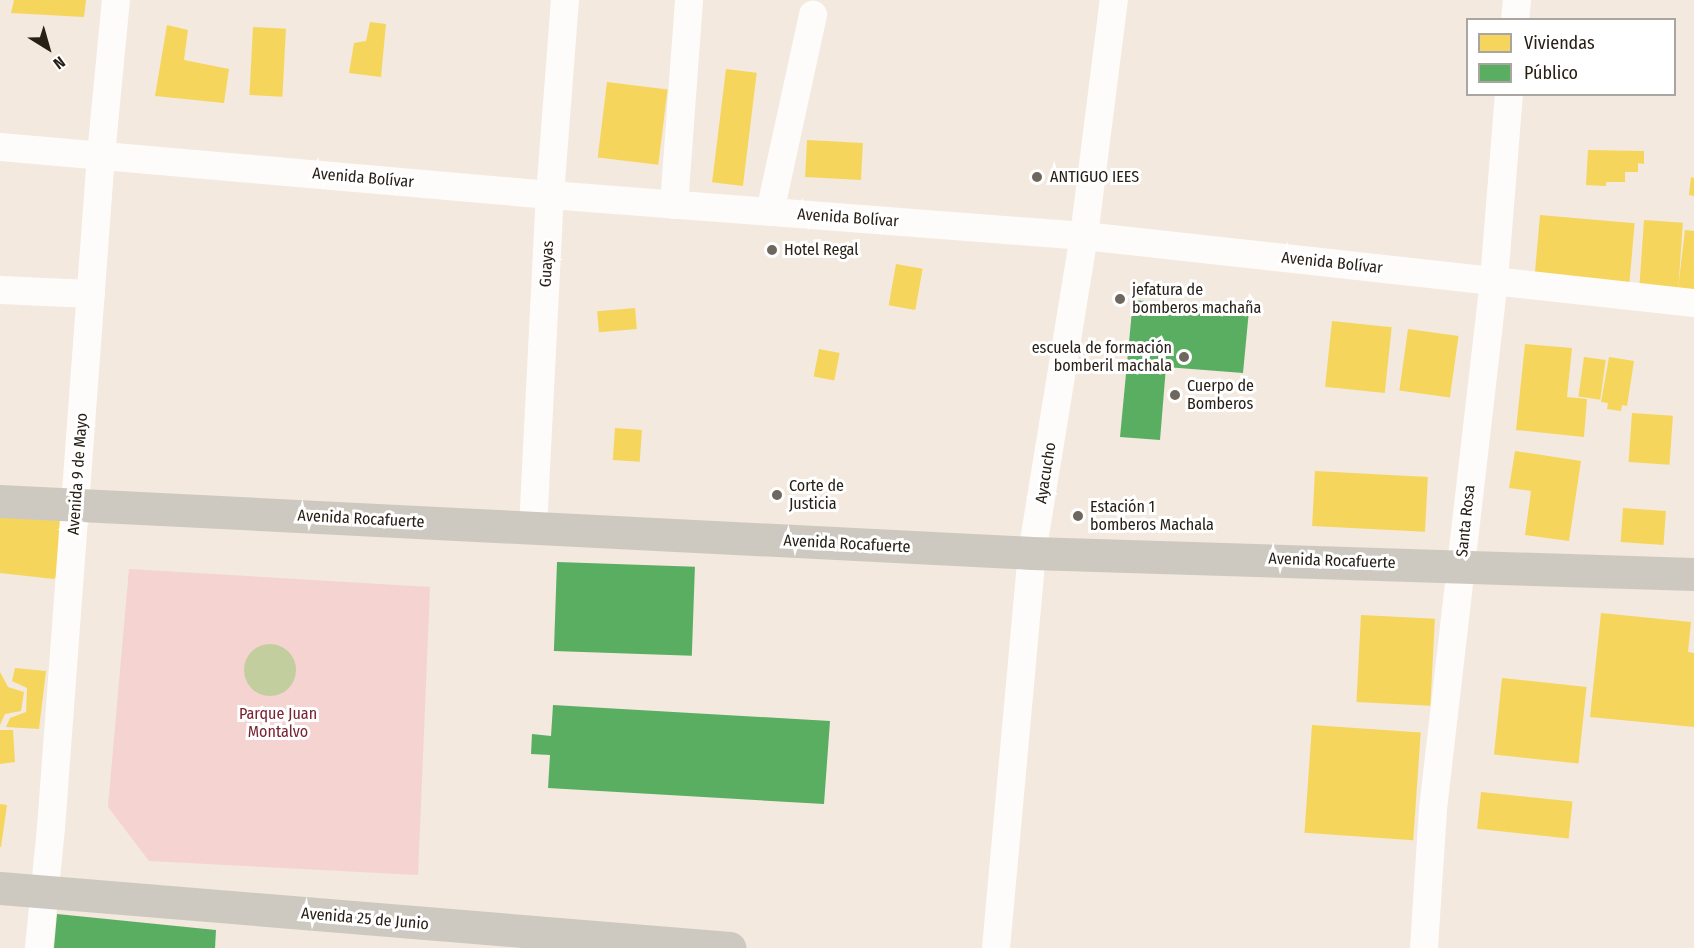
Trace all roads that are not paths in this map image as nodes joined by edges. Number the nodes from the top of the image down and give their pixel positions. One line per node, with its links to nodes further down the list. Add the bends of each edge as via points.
1 (116, 0): 10 (street, Avenida 9 de Mayo)
2 (565, 0): 11 (street, Guayas)
3 (689, 0): 12 (street)
4 (1114, 0): 14 (street, Ayacucho)
5 (1516, 0): 7 (street)
6 (813, 15): 13 (street)
7 (1515, 18)
8 (1509, 96): 15 (street, Santa Rosa)
9 (0, 147): 10 (street, Avenida Bolívar)
10 (101, 155): 11 (street, Avenida Bolívar); 17 (street, Avenida 9 de Mayo)
11 (550, 195): 12 (street, Avenida Bolívar); 21 (street, Guayas)
12 (674, 205): 13 (street, Avenida Bolívar)
13 (770, 212): 14 (street, Avenida Bolívar)
14 (1084, 236): 15 (street, Avenida Bolívar); 22 (street, Ayacucho)
15 (1494, 280): 18 (street, Avenida Bolívar); 23 (street, Santa Rosa)
16 (0, 290): 17 (street)
17 (91, 294): 20 (street, Avenida 9 de Mayo)
18 (1694, 303)
19 (0, 501): 20 (main road, Avenida Rocafuerte)
20 (76, 505): 21 (main road, Avenida Rocafuerte); 26 (street, Avenida 9 de Mayo)
21 (534, 528): 22 (main road, Avenida Rocafuerte)
22 (1032, 553): 23 (main road, Avenida Rocafuerte); 30 (street, Ayacucho)
23 (1462, 565): 24 (main road, Avenida Rocafuerte); 31 (street, Santa Rosa, via 1433,809)
24 (1694, 574)
25 (0, 888): 26 (main road, Avenida 25 de Junio)
26 (45, 893): 27 (main road, Avenida 25 de Junio); 28 (street, Avenida 9 de Mayo)
27 (500, 939): 29 (main road, Avenida 25 de Junio)
28 (39, 948)
29 (730, 948)
30 (996, 948)
31 (1424, 948)

